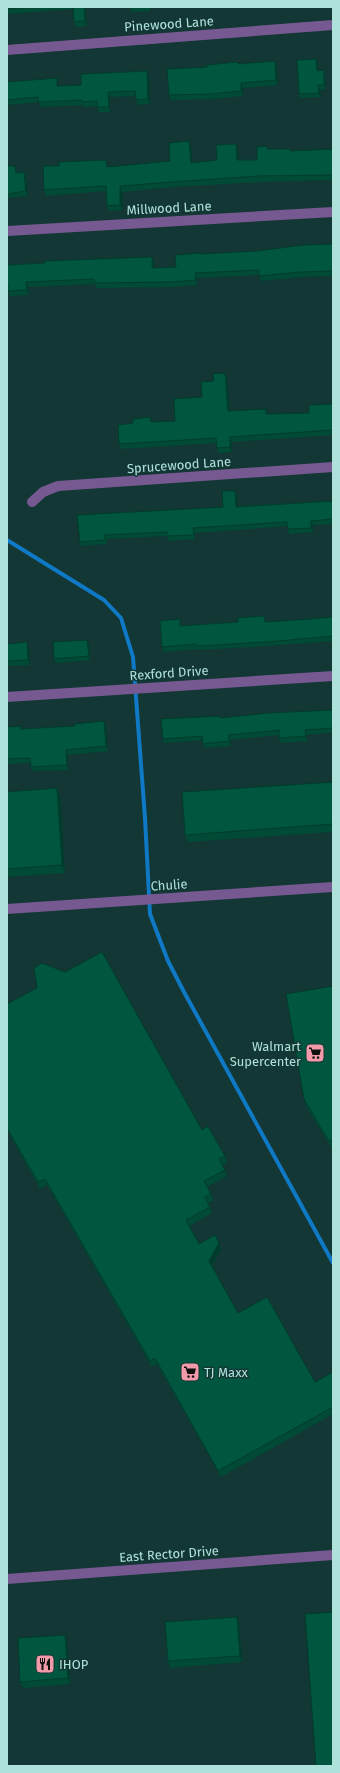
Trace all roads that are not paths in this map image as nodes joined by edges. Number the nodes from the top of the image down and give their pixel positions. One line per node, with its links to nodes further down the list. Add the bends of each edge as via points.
1 (333, 25): 2 (street, Pinewood Lane)
2 (7, 50)
3 (333, 212): 4 (street, Millwood Lane)
4 (7, 230)
5 (333, 467): 6 (street, Sprucewood Lane, via 58,486 43,492)
6 (32, 502)
7 (333, 676): 8 (street, Rexford Drive)
8 (7, 697)
9 (333, 887): 10 (street, Chulie)
10 (7, 909)
11 (333, 1556): 12 (street, East Rector Drive)
12 (7, 1579)

